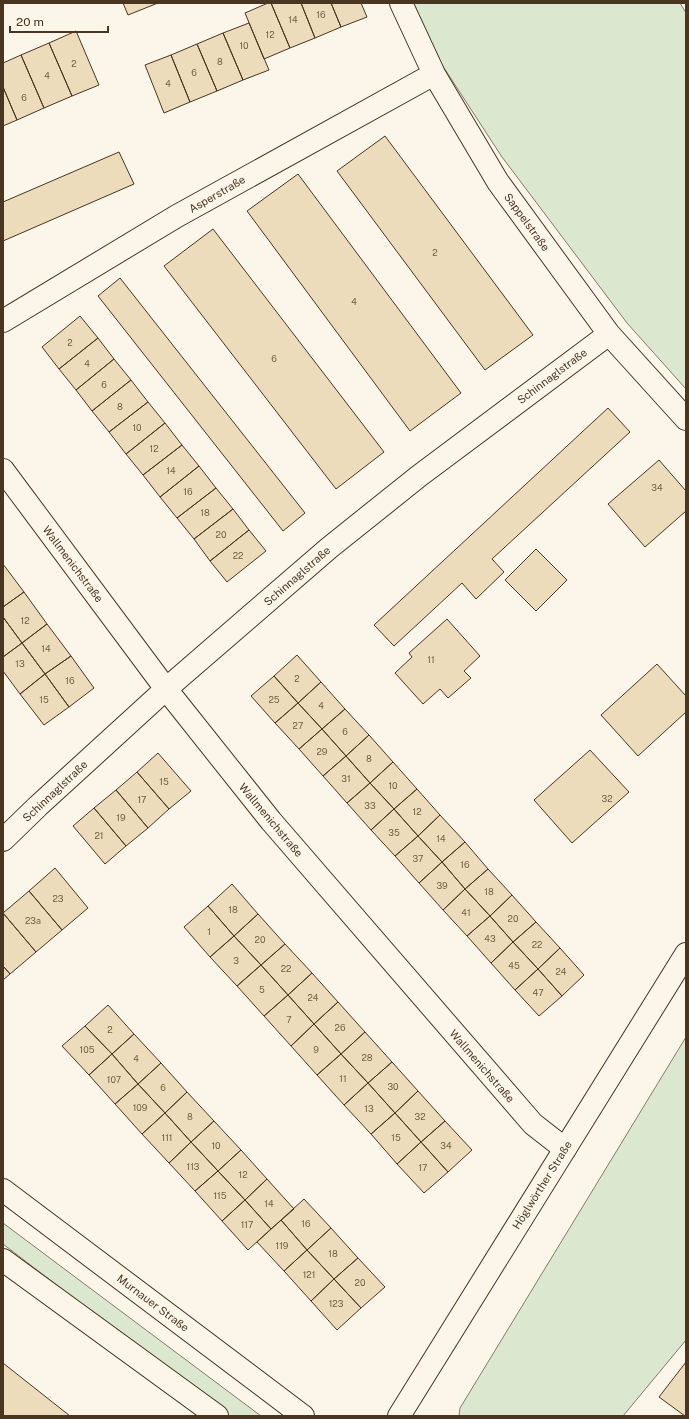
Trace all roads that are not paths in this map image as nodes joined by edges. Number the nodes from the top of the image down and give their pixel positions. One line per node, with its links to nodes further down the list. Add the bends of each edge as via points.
1 (400, 3): 2 (street, Sappelstraße)
2 (434, 74): 3 (street, Asperstraße, via 177,216); 4 (street, Sappelstraße, via 498,182)
3 (3, 320)
4 (609, 334): 5 (street, Sappelstraße); 7 (street, Schinnaglstraße, via 419,476 344,536)
5 (686, 418)
6 (3, 470): 7 (street, Wallmenichstraße)
7 (166, 689): 8 (street, Schinnaglstraße); 10 (street, Wallmenichstraße, via 271,821 533,1124)
8 (3, 840)
9 (686, 954): 10 (street, Höglwörther Straße)
10 (565, 1149): 15 (street, Höglwörther Straße)
11 (3, 1190): 14 (street, Murnauer Straße)
12 (3, 1260): 13 (street)
13 (217, 1416)
14 (303, 1416)
15 (399, 1416)

